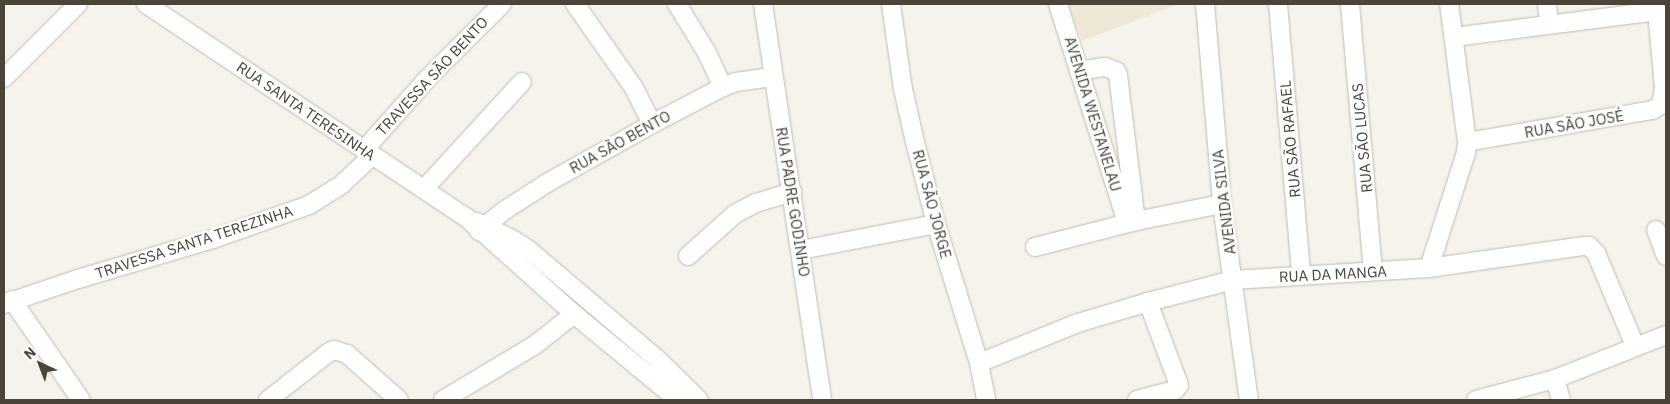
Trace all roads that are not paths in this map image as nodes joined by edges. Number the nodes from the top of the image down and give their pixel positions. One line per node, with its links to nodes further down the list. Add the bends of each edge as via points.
1 (78, 4): 19 (street)
2 (146, 4): 25 (street, RUA SANTA TERESINHA)
3 (502, 4): 25 (street, TRAVESSA SÃO BENTO, via 427,79)
4 (575, 4): 23 (street, via 624,72)
5 (677, 4): 21 (street, via 707,54)
6 (763, 4): 18 (street, RUA PADRE GODINHO)
7 (890, 4): 30 (street, RUA SÃO JORGE, via 903,89)
8 (1058, 4): 17 (street, AVENIDA WESTANELAU)
9 (1205, 4): 28 (street, AVENIDA SILVA)
10 (1278, 4): 39 (street, RUA SÃO RAFAEL)
11 (1350, 4): 38 (street, RUA SÃO LUCAS)
12 (1449, 4): 16 (street)
13 (1547, 4): 15 (street)
14 (1657, 7): 15 (street); 22 (street)
15 (1549, 23): 16 (street)
16 (1454, 37): 24 (street)
17 (1080, 71): 29 (street, AVENIDA WESTANELAU); 29 (street, via 1106,67 1118,75)
18 (772, 77): 21 (street, RUA SÃO BENTO); 27 (street, RUA PADRE GODINHO)
19 (4, 78)
20 (522, 82): 26 (street)
21 (722, 87): 23 (street, RUA SÃO BENTO)
22 (1665, 88): 24 (street, RUA SÃO JOSÉ, via 1661,105 1652,110)
23 (652, 124): 31 (street, RUA SÃO BENTO, via 547,183)
24 (1467, 142): 37 (street)
25 (368, 153): 26 (street, RUA SANTA TERESINHA); 41 (street, TRAVESSA SANTA TEREZINHA, via 342,184 308,206)
26 (424, 189): 31 (street, RUA SANTA TERESINHA)
27 (792, 192): 34 (street, RUA PADRE GODINHO); 35 (street, via 756,203 735,214)
28 (1222, 204): 29 (street); 40 (street, AVENIDA SILVA)
29 (1131, 222): 33 (street)
30 (936, 224): 34 (street); 46 (street, RUA SÃO JORGE)
31 (483, 228): 43 (street, RUA SANTA TERESINHA); 53 (street, RUA SANTA TERESINHA, via 529,250 649,352)
32 (1656, 230): 36 (street)
33 (1035, 247)
34 (801, 250): 54 (street, RUA PADRE GODINHO)
35 (688, 256)
36 (1666, 256)
37 (1428, 268): 38 (street, RUA DA MANGA); 45 (street, RUA DA MANGA, via 1589,246 1596,253)
38 (1373, 272): 39 (street, RUA DA MANGA)
39 (1301, 275): 40 (street, RUA DA MANGA)
40 (1233, 280): 42 (street, RUA DA MANGA); 57 (street, AVENIDA SILVA)
41 (8, 302): 48 (street)
42 (1148, 302): 46 (street, RUA DA MANGA, via 1078,323); 56 (street, via 1179,385 1175,390)
43 (574, 314): 51 (street, via 528,350); 52 (street, RUA SANTA TERESINHA)
44 (1666, 335): 45 (street)
45 (1635, 346): 47 (street)
46 (979, 363): 55 (street, RUA SÃO JORGE)
47 (1555, 379): 58 (street); 59 (street)
48 (81, 400)
49 (268, 400): 50 (street, via 328,353 340,351)
50 (398, 400)
51 (443, 400)
52 (678, 400)
53 (699, 400)
54 (822, 400)
55 (986, 400)
56 (1137, 400)
57 (1248, 400)
58 (1476, 400)
59 (1561, 400)

